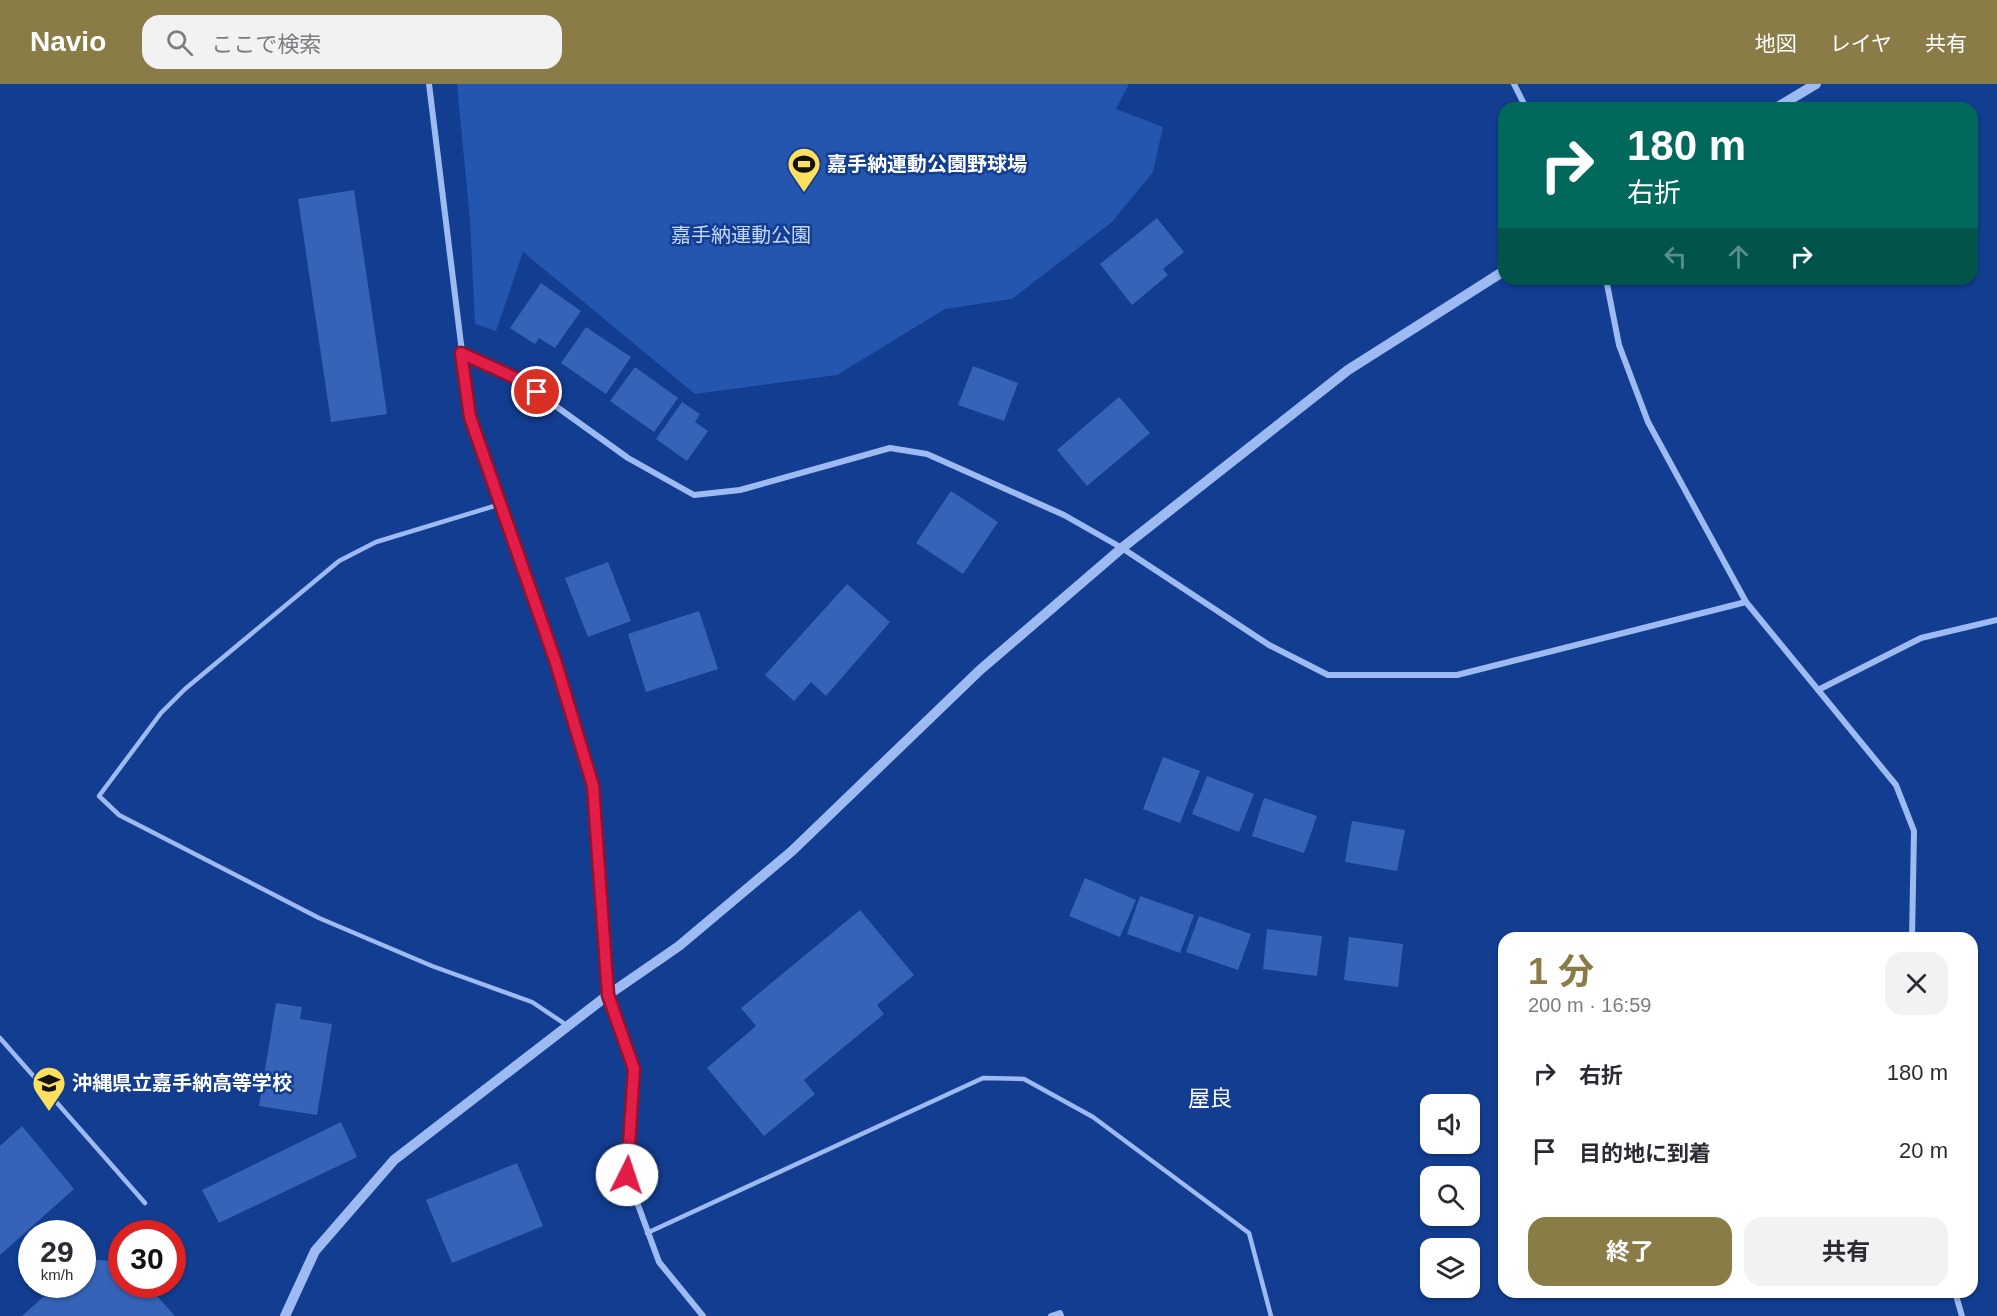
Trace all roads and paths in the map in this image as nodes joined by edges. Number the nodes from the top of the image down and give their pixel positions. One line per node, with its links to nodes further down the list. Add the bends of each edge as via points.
1 (429, 84): 8 (street)
2 (1514, 84): 4 (street)
3 (1816, 84): 5 (street)
4 (1524, 102)
5 (1786, 102)
6 (1498, 275): 10 (street, via 1348,370)
7 (1607, 285): 11 (street, via 1619,345 1648,422)
8 (461, 353): 9 (street, via 470,417); 10 (street, via 518,379 628,458 694,495 740,490 890,448 927,454 1064,515)
9 (501, 504): 15 (street, via 593,786); 16 (lane, via 376,542 339,561 169,705 99,796 119,815 319,918 432,966 532,1002)
10 (1122, 548): 11 (street, via 1269,645 1328,675 1457,675); 15 (street, via 980,670 792,851 679,946)
11 (1746, 602): 13 (street)
12 (1997, 620): 13 (street, via 1921,638)
13 (1818, 690): 14 (street, via 1896,785 1914,831)
14 (1912, 932)
15 (608, 995): 16 (street); 19 (street, via 634,1069 627,1175)
16 (569, 1027): 21 (street, via 394,1160 315,1251)
17 (0, 1038): 18 (lane)
18 (145, 1203)
19 (647, 1233): 22 (street, via 659,1262); 25 (lane, via 983,1078 1024,1079 1093,1117 1249,1233)
20 (1957, 1298): 26 (street)
21 (285, 1316)
22 (702, 1316)
23 (1051, 1316): 24 (street, via 1060,1312)
24 (1061, 1316)
25 (1271, 1316)
26 (1962, 1316)

